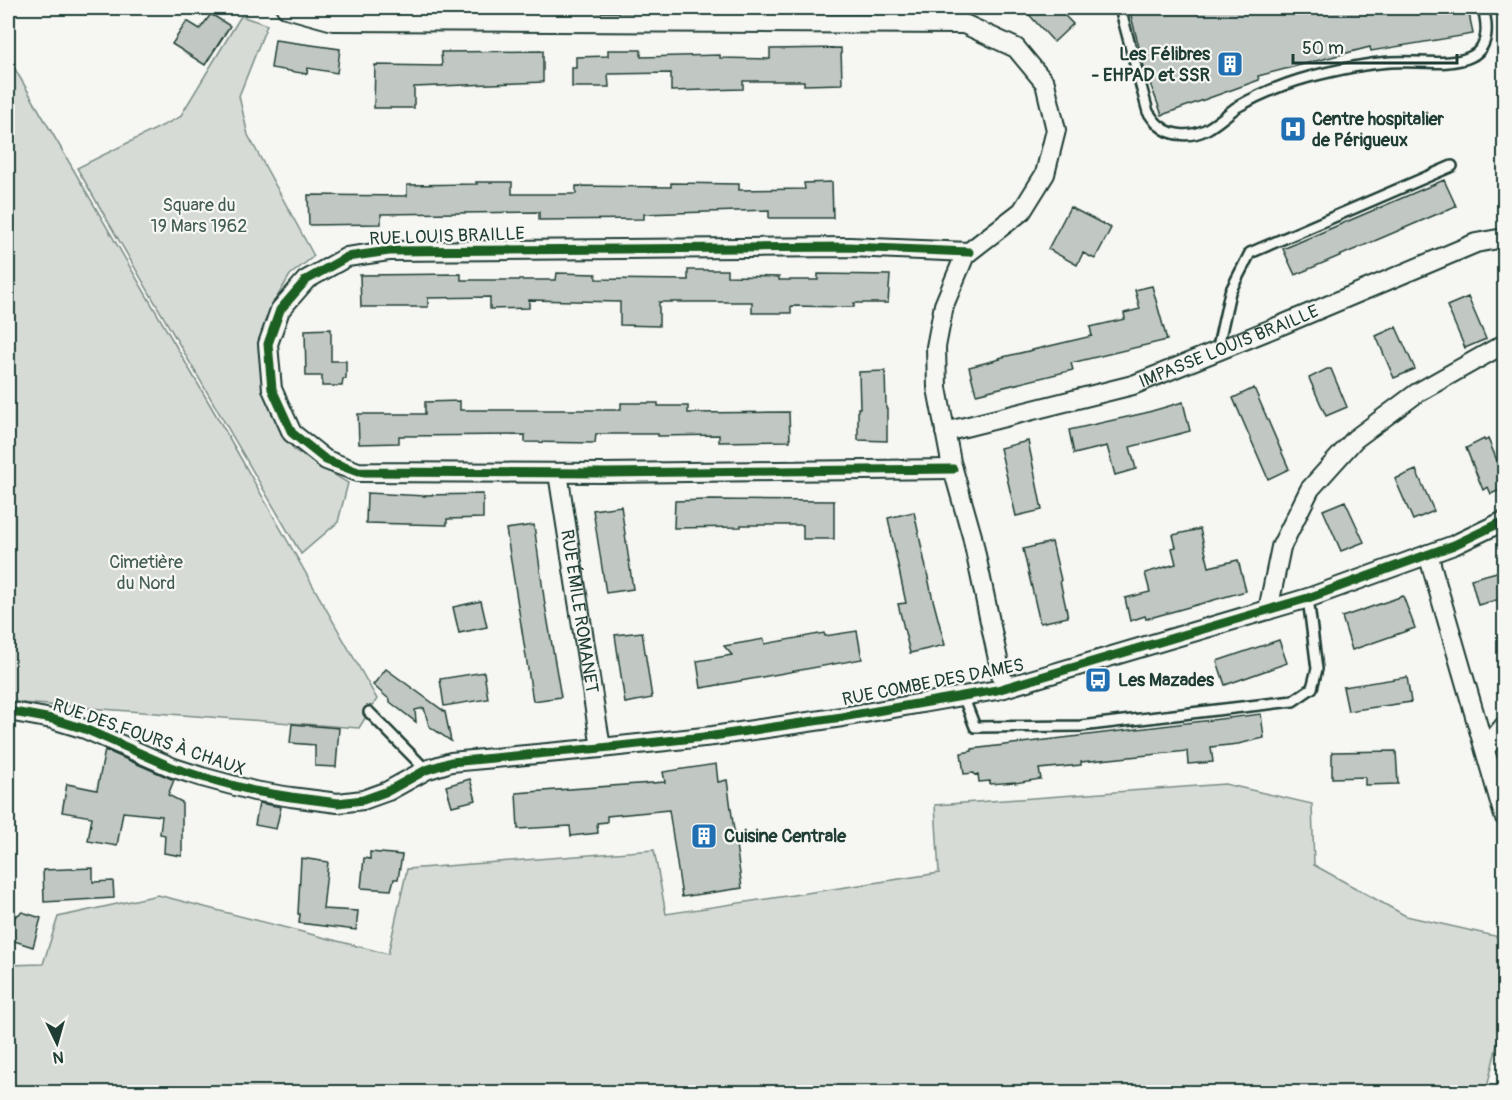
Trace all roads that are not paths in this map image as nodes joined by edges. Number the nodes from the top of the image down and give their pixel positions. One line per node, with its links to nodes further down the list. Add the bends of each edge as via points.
1 (286, 8): 5 (street, via 333,21)
2 (672, 8): 5 (street)
3 (1119, 8): 4 (lane, via 1148,112 1167,131 1182,134 1208,129 1235,108 1299,80 1354,66 1392,62 1441,64 1471,56 1482,48 1486,36)
4 (1483, 8)
5 (652, 22): 8 (street, via 964,24 1016,48 1046,83 1056,130 1051,152 1045,174 1022,211)
6 (1452, 166): 10 (lane, via 1250,253 1230,292)
7 (1504, 240): 10 (street, IMPASSE LOUIS BRAILLE, via 1476,243)
8 (969, 252): 11 (street, via 944,305 936,347 937,387); 13 (street, RUE LOUIS BRAILLE, via 849,248 389,251 347,257 306,280 280,310 268,344 272,389 292,433 326,460 358,472)
9 (1504, 344): 17 (street, via 1417,393 1355,439 1310,489 1281,547)
10 (1217, 351): 11 (street, IMPASSE LOUIS BRAILLE, via 1133,385)
11 (945, 432): 12 (street)
12 (953, 469): 13 (street, RUE LOUIS BRAILLE); 18 (street, via 972,536)
13 (558, 472): 23 (street, RUE ÉMILE ROMANET)
14 (1504, 521): 15 (street, RUE COMBE DES DAMES)
15 (1428, 554): 16 (street, RUE COMBE DES DAMES); 24 (street)
16 (1308, 598): 17 (street, RUE COMBE DES DAMES); 19 (lane, via 1317,669 1312,688 1293,701 1081,726 975,727)
17 (1268, 610): 18 (street, RUE COMBE DES DAMES)
18 (1004, 688): 19 (street, RUE COMBE DES DAMES)
19 (963, 696): 23 (street, RUE COMBE DES DAMES, via 713,736)
20 (8, 711): 26 (street, RUE DES FOURS À CHAUX, via 85,729 202,777 291,798 363,800)
21 (369, 712): 26 (lane)
22 (1504, 726): 24 (street)
23 (602, 748): 25 (street, RUE COMBE DES DAMES)
24 (1485, 749): 27 (street)
25 (451, 762): 26 (street, RUE DES FOURS À CHAUX)
26 (426, 770)
27 (1504, 816)

